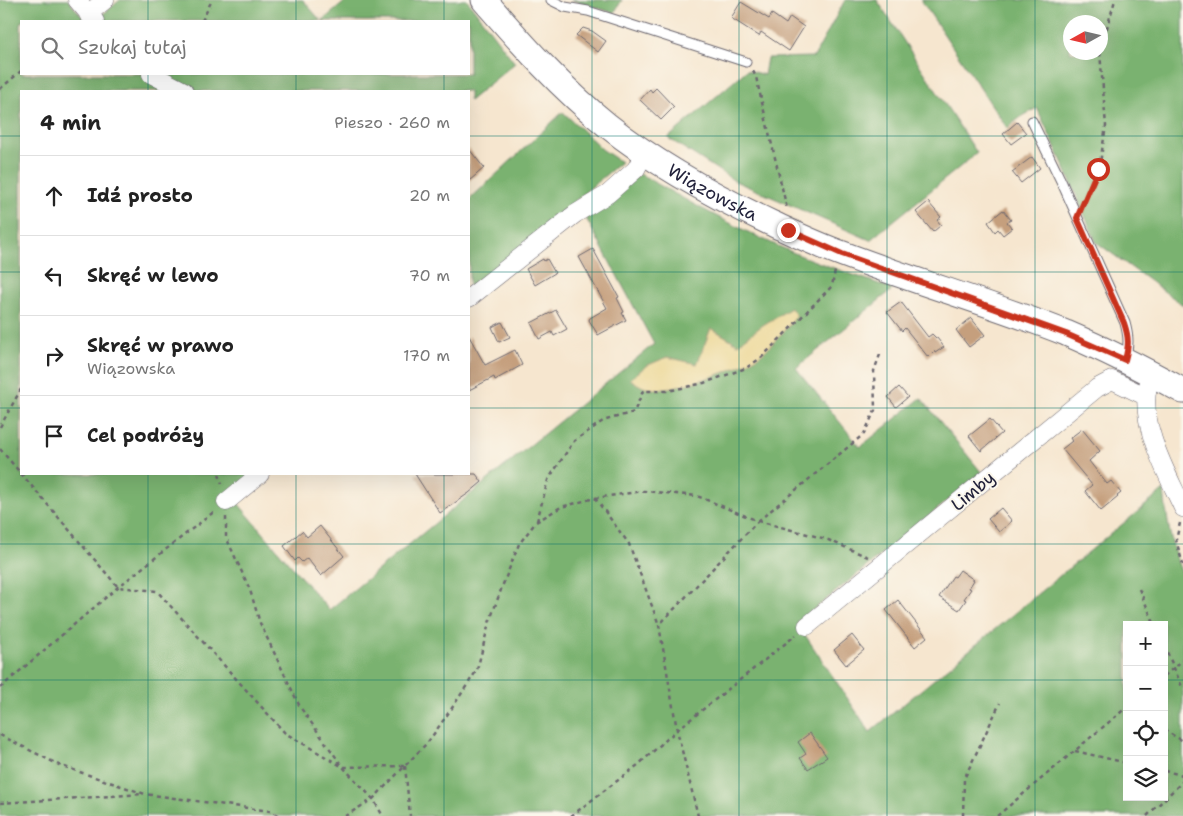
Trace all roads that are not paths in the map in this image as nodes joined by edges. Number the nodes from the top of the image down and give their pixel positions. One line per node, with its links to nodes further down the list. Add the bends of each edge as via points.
1 (77, 0): 5 (street)
2 (105, 0): 5 (street)
3 (484, 0): 10 (main road, Wiązowska, via 569,91)
4 (551, 0): 6 (lane)
5 (92, 18)
6 (746, 62)
7 (152, 75): 8 (street)
8 (182, 90)
9 (1032, 122): 12 (lane, via 1124,323 1129,337)
10 (645, 152): 11 (street, via 636,169 608,194 576,214); 12 (main road, Wiązowska, via 687,180 738,207 842,254 1066,334)
11 (470, 297)
12 (1125, 360): 13 (main road, Wiązowska)
13 (1148, 372): 14 (main road, Wiązowska); 15 (street)
14 (1183, 391)
15 (1145, 396): 18 (street, via 1147,420); 19 (street, Limby, via 1112,380 1097,388)
16 (259, 475): 17 (street)
17 (226, 502)
18 (1182, 513)
19 (808, 626)

